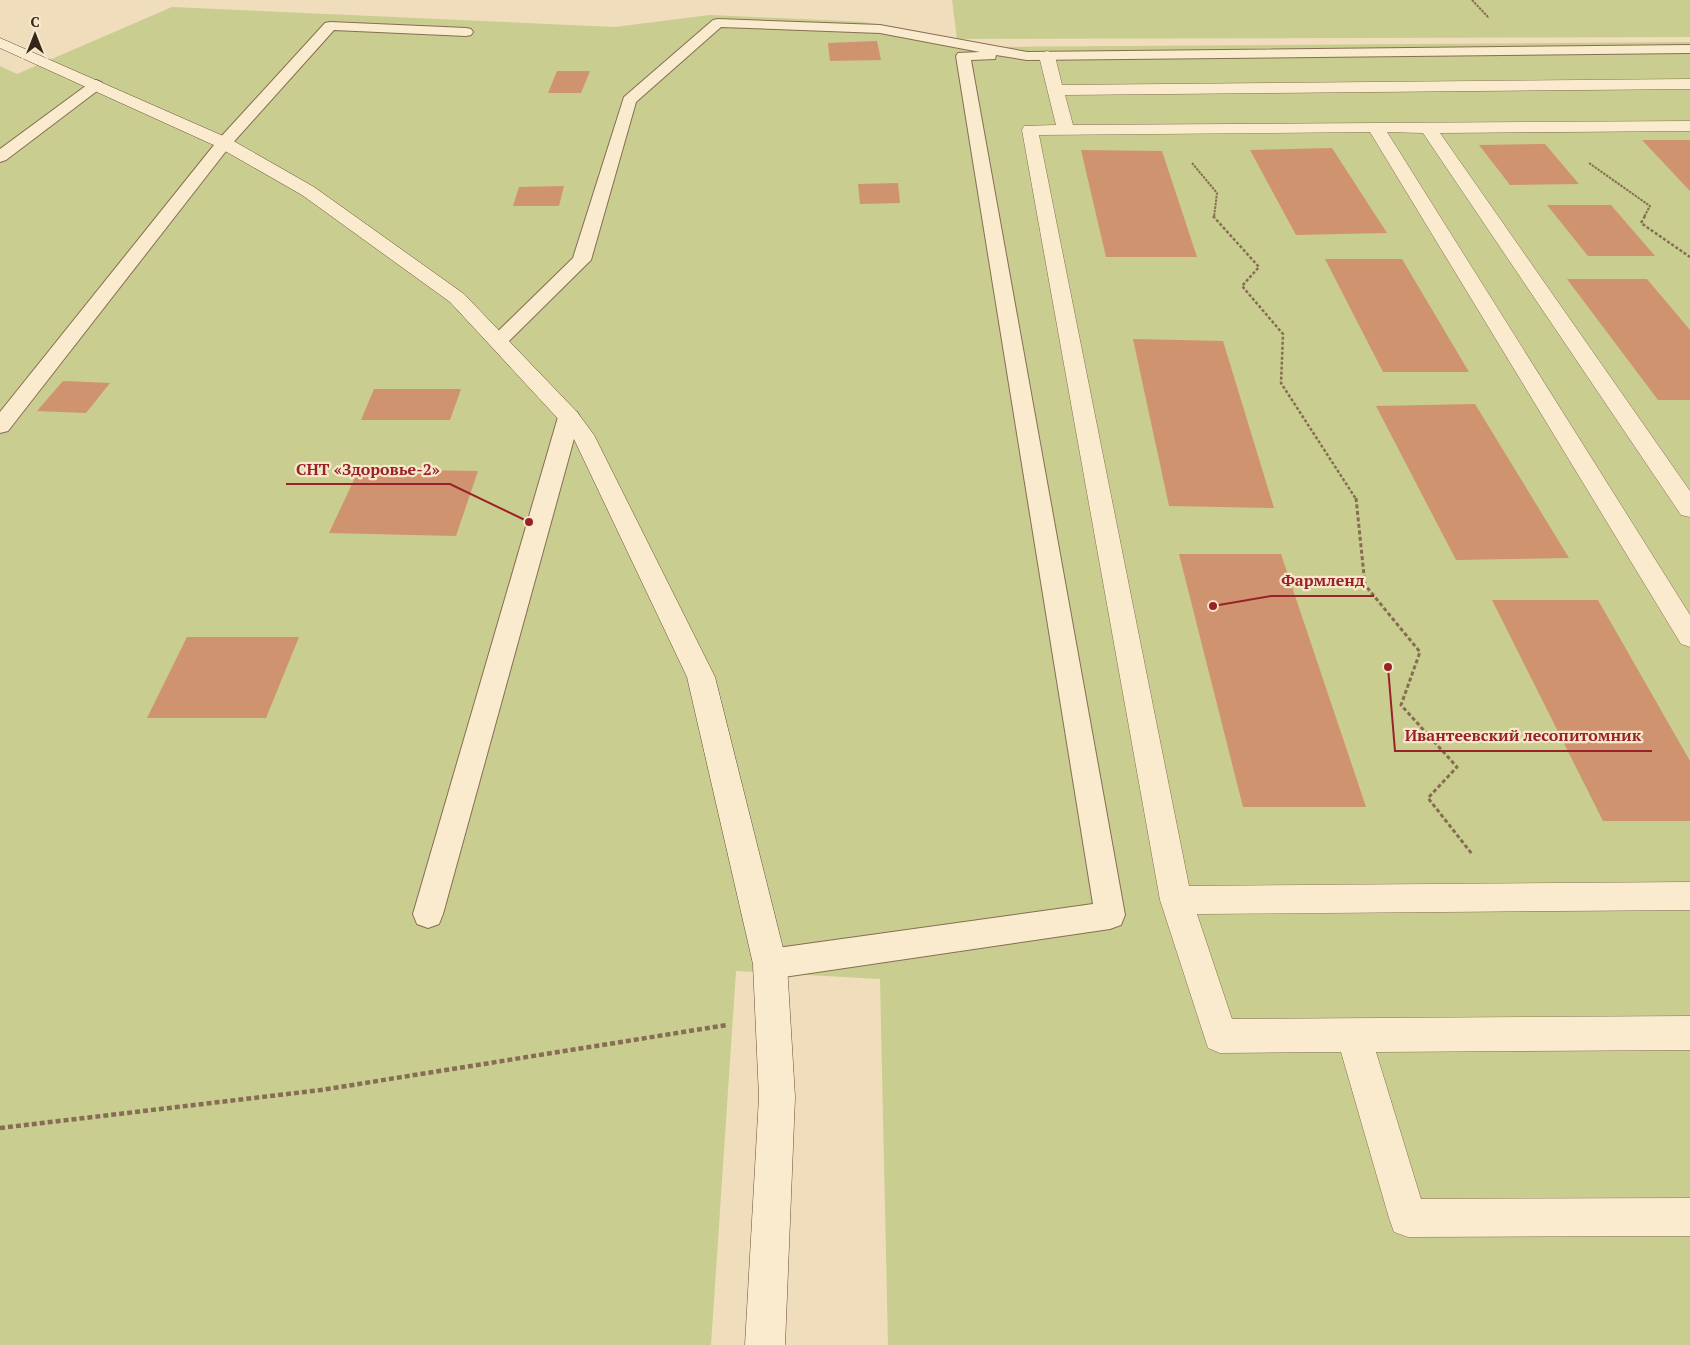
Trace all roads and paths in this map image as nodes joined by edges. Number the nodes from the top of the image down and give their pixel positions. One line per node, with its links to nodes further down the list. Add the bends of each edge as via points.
1 (466, 32): 14 (lane, via 330,26)
2 (0, 42): 6 (street)
3 (1690, 49): 4 (lane)
4 (1037, 56): 7 (street); 17 (lane, via 880,29 718,23 629,100 582,260); 26 (lane, via 963,56 1110,915)
5 (1690, 84): 7 (street)
6 (96, 85): 14 (street); 15 (lane)
7 (1056, 90): 13 (street)
8 (1690, 126): 10 (street)
9 (1376, 127): 11 (street); 12 (street); 21 (street)
10 (1589, 127): 11 (street); 16 (path, via 1576,153 1650,206 1641,223)
11 (1428, 128): 20 (street)
12 (1197, 129): 13 (street); 23 (path, via 1187,156 1217,193 1213,216 1259,267 1242,286 1283,334 1281,383 1357,500 1365,585 1420,652 1401,706 1457,767 1428,798)
13 (1066, 130): 24 (street, via 1030,130)
14 (224, 142): 17 (street, via 308,191 457,298); 19 (lane)
15 (0, 157)
16 (1690, 256)
17 (498, 341): 18 (street)
18 (569, 417): 25 (lane); 26 (street, via 583,435 700,677)
19 (0, 426)
20 (1690, 510)
21 (1690, 637)
22 (1690, 896): 23 (street)
23 (1507, 898): 24 (street)
24 (1176, 900): 29 (street, via 1220,1036)
25 (428, 914)
26 (770, 964): 32 (street, via 777,1097)
27 (730, 1024): 30 (path, via 321,1090)
28 (1690, 1033): 29 (street)
29 (1354, 1036): 31 (street, via 1408,1218)
30 (0, 1128)
31 (1690, 1216)
32 (765, 1345)

